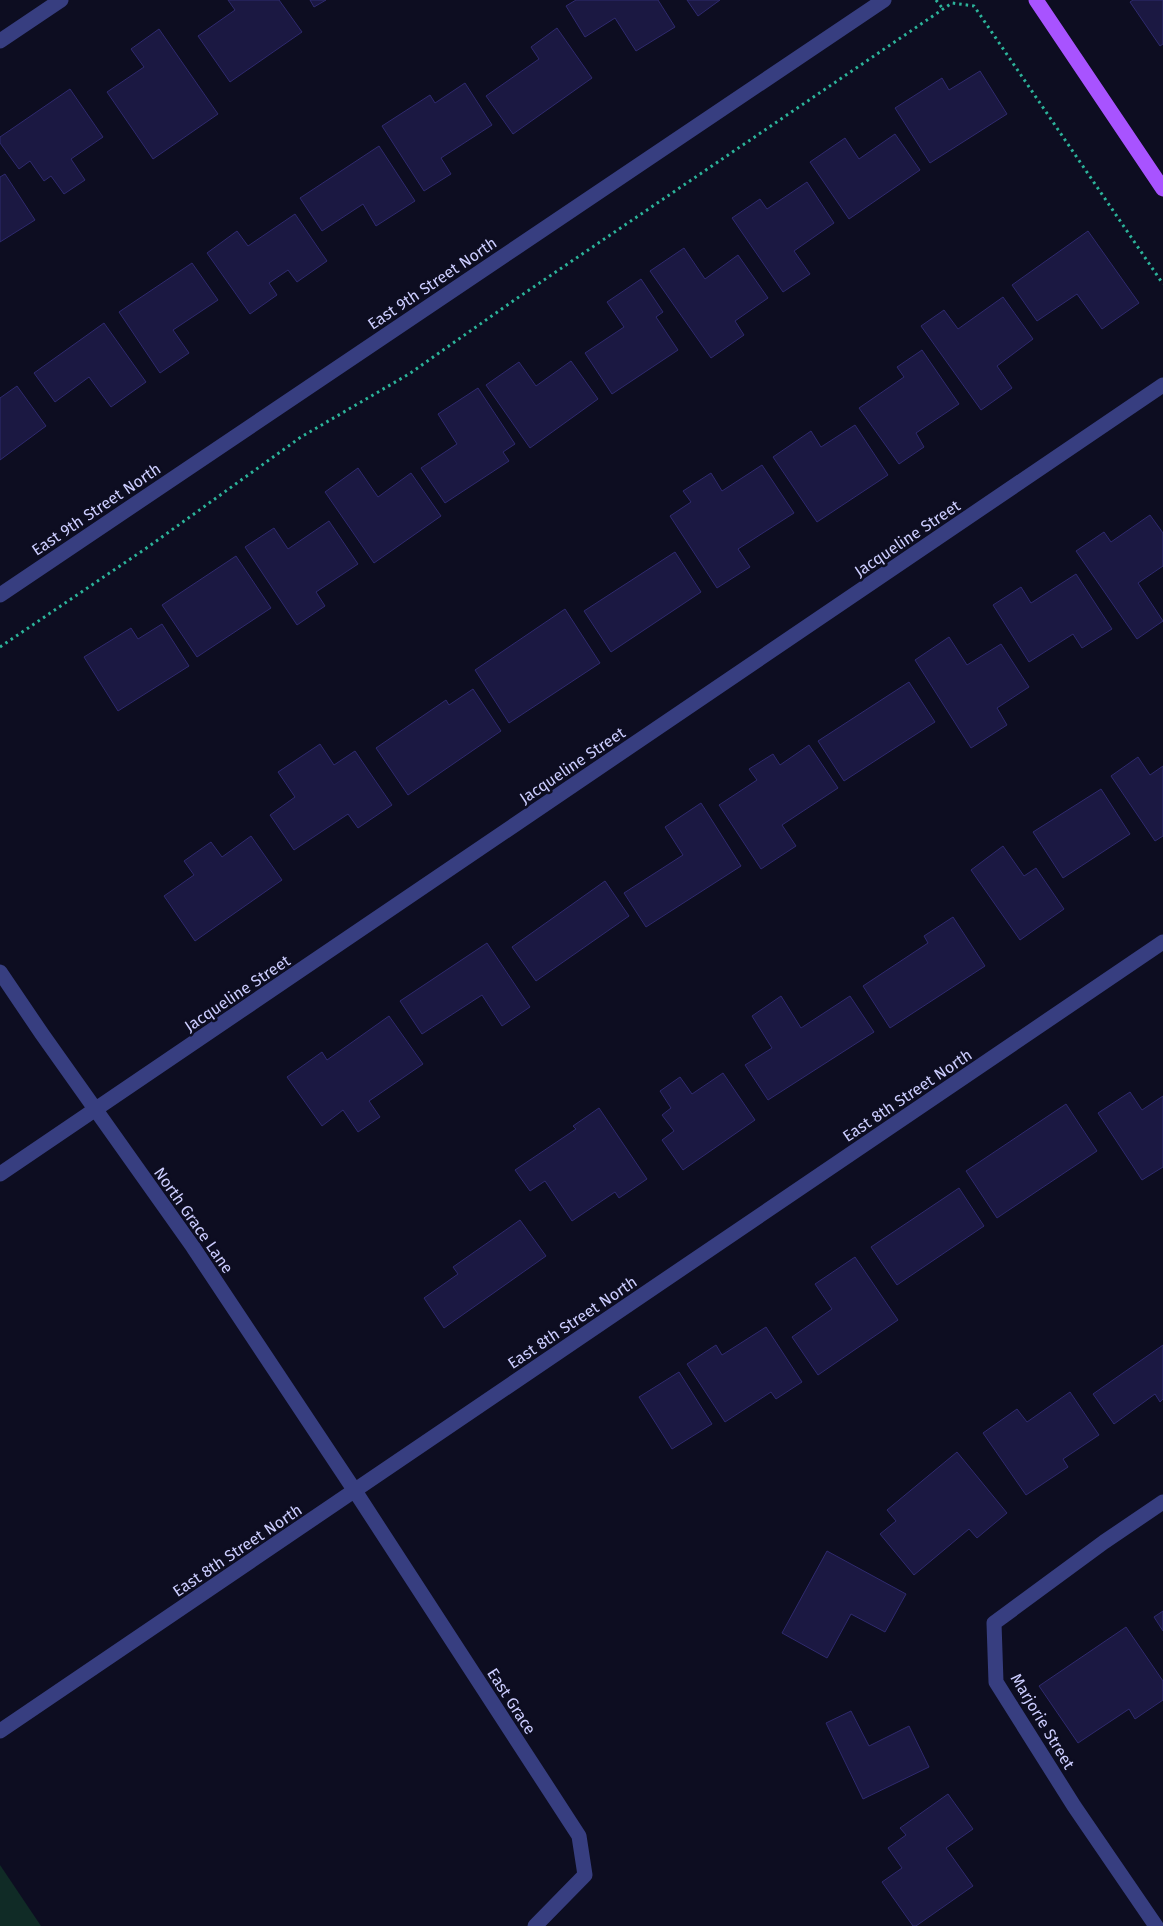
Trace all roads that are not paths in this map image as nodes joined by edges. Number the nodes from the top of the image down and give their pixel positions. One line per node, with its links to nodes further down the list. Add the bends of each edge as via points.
1 (60, 0): 4 (street)
2 (884, 0): 7 (street, East 9th Street North)
3 (1036, 0): 5 (main road)
4 (0, 41)
5 (1163, 190)
6 (1163, 386): 10 (street, Jacqueline Street)
7 (0, 595)
8 (1163, 942): 12 (street, East 8th Street North)
9 (0, 972): 10 (street, North Grace Lane)
10 (96, 1110): 11 (street, Jacqueline Street); 12 (street, North Grace Lane, via 193,1247)
11 (0, 1174)
12 (355, 1491): 14 (street, East 8th Street North); 15 (street, East Grace, via 579,1836 585,1875)
13 (1163, 1502): 16 (street, Marjorie Street, via 994,1623 996,1682 1074,1806)
14 (0, 1731)
15 (535, 1926)
16 (1156, 1926)

